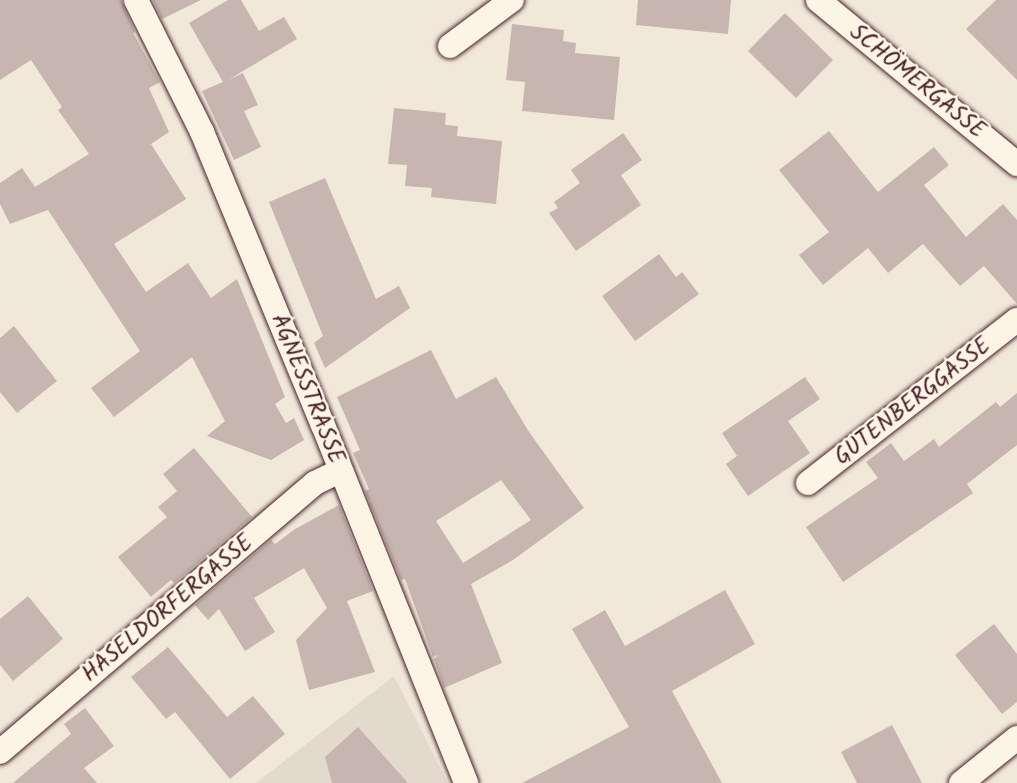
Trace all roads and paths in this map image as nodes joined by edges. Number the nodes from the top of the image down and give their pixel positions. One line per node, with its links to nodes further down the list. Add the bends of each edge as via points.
1 (136, 0): 7 (street, AGNESSTRASSE, via 202,132)
2 (512, 0): 4 (street)
3 (818, 0): 5 (street, SCHÖMERGASSE)
4 (450, 46)
5 (1017, 164)
6 (1017, 320): 8 (street, GUTENBERGGASSE)
7 (340, 471): 10 (street, HASELDORFERGASSE, via 316,483); 11 (street, AGNESSTRASSE)
8 (808, 483)
9 (1017, 738): 12 (street)
10 (0, 752)
11 (466, 783)
12 (961, 783)

